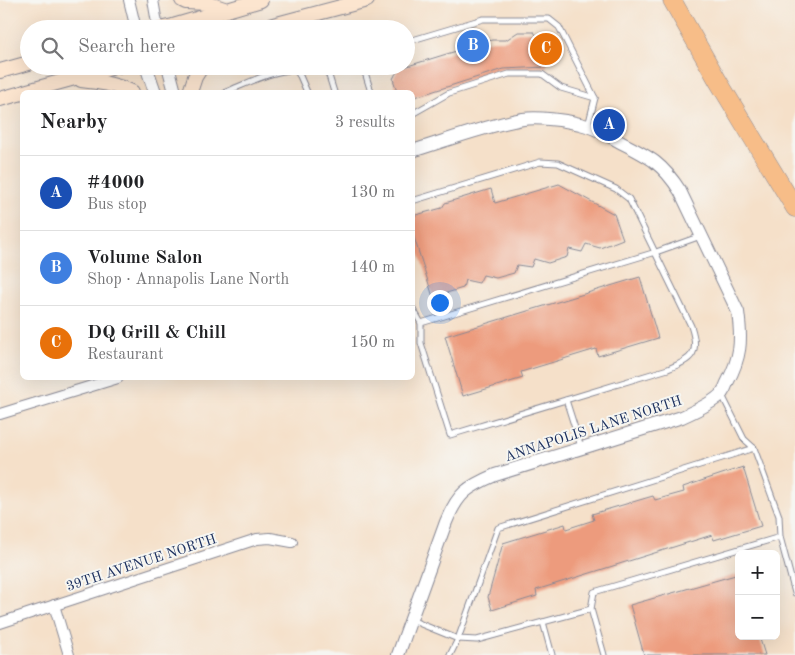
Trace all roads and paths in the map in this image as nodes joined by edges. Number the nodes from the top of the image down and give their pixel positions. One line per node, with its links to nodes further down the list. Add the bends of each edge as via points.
1 (129, 0): 8 (street)
2 (153, 0): 9 (street)
3 (182, 0): 7 (main road)
4 (261, 0): 7 (main road)
5 (367, 0): 11 (main road)
6 (672, 0): 40 (highway)
7 (226, 10): 10 (main road)
8 (134, 20)
9 (157, 20)
10 (193, 20)
11 (292, 20)
12 (415, 39): 34 (lane, via 483,18 549,19 559,27)
13 (20, 65): 14 (main road)
14 (0, 71)
15 (85, 75): 23 (main road)
16 (149, 75): 26 (street)
17 (170, 75): 27 (street)
18 (196, 75): 28 (main road)
19 (270, 75): 29 (lane)
20 (299, 75): 30 (lane)
21 (328, 75): 31 (lane)
22 (366, 75): 32 (lane)
23 (70, 79): 24 (main road); 25 (main road, via 104,82)
24 (33, 90)
25 (127, 90)
26 (153, 90)
27 (174, 90)
28 (191, 90)
29 (230, 90)
30 (306, 90)
31 (333, 90)
32 (370, 90)
33 (20, 94): 35 (main road)
34 (595, 98): 36 (lane, via 561,88 542,74 509,74 449,92); 37 (lane)
35 (0, 99)
36 (415, 112)
37 (588, 126): 38 (street, ANNAPOLIS LANE NORTH, via 553,119 525,119); 41 (street, ANNAPOLIS LANE NORTH, via 658,164 680,191)
38 (415, 150)
39 (415, 200): 42 (lane, via 540,162 558,163 629,199)
40 (795, 208)
41 (701, 236): 42 (lane); 46 (street, ANNAPOLIS LANE NORTH, via 738,312 741,334 739,356)
42 (656, 252): 44 (lane); 47 (lane, via 691,326 696,340 693,354 683,363 668,369)
43 (415, 312): 44 (lane)
44 (421, 323): 47 (lane, via 421,343 450,435)
45 (111, 380): 48 (street)
46 (721, 394): 49 (street, ANNAPOLIS LANE NORTH, via 682,417); 50 (lane, via 744,439)
47 (566, 400): 49 (lane)
48 (0, 414)
49 (581, 448): 56 (street, ANNAPOLIS LANE NORTH, via 495,475 460,496 446,522)
50 (754, 448): 51 (lane, via 779,516); 59 (lane, via 498,528)
51 (780, 538): 53 (lane); 55 (lane, via 594,592)
52 (292, 542): 54 (street, 39TH AVENUE NORTH, via 257,539)
53 (795, 593)
54 (54, 605): 58 (street, 39TH AVENUE NORTH); 60 (street)
55 (591, 609): 57 (lane); 64 (lane)
56 (411, 620): 59 (lane); 61 (street, ANNAPOLIS LANE NORTH)
57 (543, 622): 59 (lane, via 477,640); 63 (lane)
58 (0, 623)
59 (458, 639): 62 (lane)
60 (69, 655)
61 (398, 655)
62 (450, 655)
63 (552, 655)
64 (604, 655)

